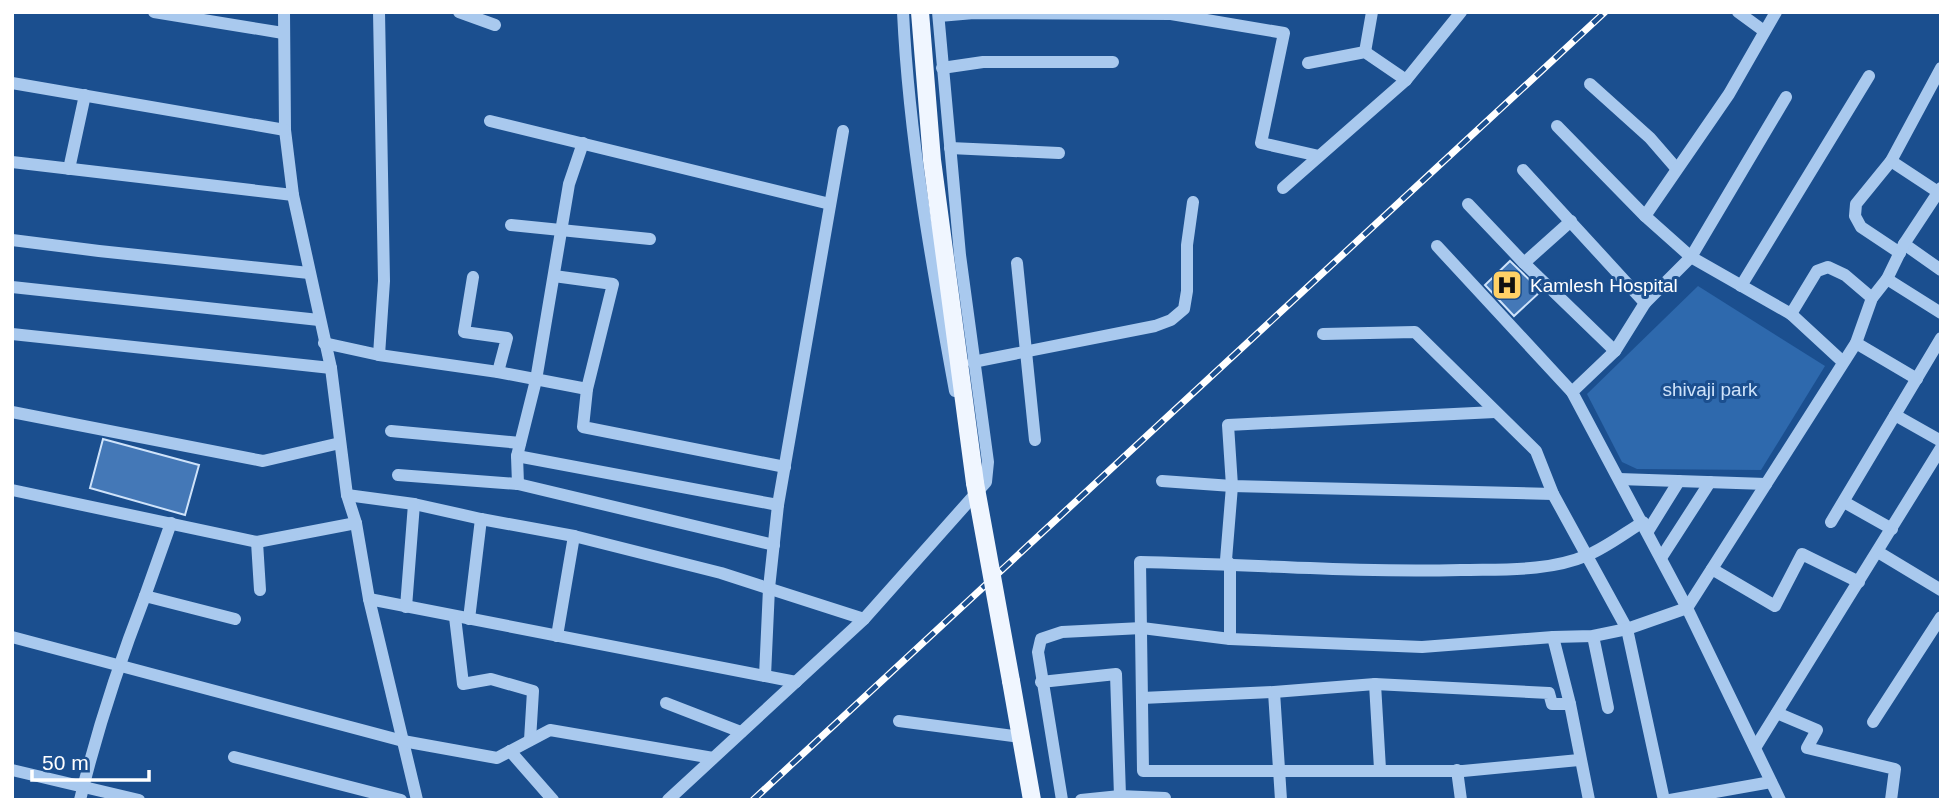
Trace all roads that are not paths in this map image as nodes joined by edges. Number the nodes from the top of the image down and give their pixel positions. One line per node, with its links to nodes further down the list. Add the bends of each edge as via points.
1 (155, 12): 15 (street)
2 (284, 12): 15 (street)
3 (379, 12): 76 (street, via 384,281)
4 (459, 12): 13 (street)
5 (904, 12): 103 (street, via 906,70 934,277)
6 (920, 12): 103 (main road, via 932,160)
7 (1372, 12): 16 (street)
8 (1461, 12): 22 (street)
9 (1738, 12): 14 (street)
10 (1776, 12): 14 (street)
11 (938, 14): 12 (street); 19 (street)
12 (1195, 15): 34 (street, via 1284,33 1261,143)
13 (495, 25)
14 (1764, 31): 37 (street, via 1729,94)
15 (283, 33): 29 (street)
16 (1365, 52): 18 (street); 22 (street)
17 (1113, 62): 19 (street, via 983,62)
18 (1308, 63)
19 (942, 68): 32 (street)
20 (1941, 68): 35 (street)
21 (1869, 76): 62 (street)
22 (1406, 80): 34 (street)
23 (12, 83): 25 (street)
24 (1590, 84): 37 (street)
25 (85, 95): 29 (street); 38 (street)
26 (1786, 97): 54 (street)
27 (490, 121): 31 (street)
28 (1557, 126): 46 (street)
29 (285, 130): 42 (street)
30 (842, 131): 44 (street)
31 (583, 143): 44 (street); 49 (street, via 569,184)
32 (950, 148): 33 (street); 77 (street)
33 (1059, 153)
34 (1320, 156): 40 (street)
35 (1891, 161): 41 (street); 53 (street, via 1856,204 1855,216 1861,228)
36 (12, 162): 38 (street)
37 (1676, 168): 46 (street)
38 (69, 169): 42 (street)
39 (1522, 170): 47 (street)
40 (1283, 188)
41 (1940, 190): 53 (street)
42 (293, 195): 58 (street)
43 (1193, 202): 75 (street, via 1184,309 1155,326)
44 (830, 204): 94 (street)
45 (1468, 204): 56 (street)
46 (1645, 216): 54 (street)
47 (1571, 221): 56 (street); 65 (street)
48 (511, 225): 49 (street)
49 (561, 230): 50 (street); 59 (street)
50 (650, 239)
51 (12, 240): 58 (street)
52 (1437, 246): 84 (street)
53 (1902, 249): 57 (street); 61 (street)
54 (1691, 257): 62 (street); 65 (street)
55 (1017, 263): 75 (street)
56 (1524, 263): 74 (street)
57 (1941, 270)
58 (309, 273): 68 (street)
59 (554, 276): 82 (street); 83 (street, via 613,284)
60 (473, 277): 80 (street, via 464,332 507,338)
61 (1887, 279): 64 (street); 66 (street)
62 (1741, 286): 67 (street)
63 (12, 288): 68 (street)
64 (1872, 298): 67 (street, via 1828,267 1817,271); 72 (street)
65 (1645, 303): 74 (street)
66 (1941, 313)
67 (1791, 314): 78 (street)
68 (319, 320): 71 (street)
69 (12, 334): 79 (street)
70 (1323, 334): 86 (street, via 1415,332)
71 (324, 343): 76 (street); 79 (street)
72 (1856, 343): 78 (street); 81 (street)
73 (1939, 344): 81 (street)
74 (1615, 351): 84 (street)
75 (1025, 353): 77 (street); 89 (street)
76 (379, 355): 80 (street)
77 (973, 362): 103 (street, via 988,462 986,482)
78 (1843, 362): 101 (street)
79 (331, 368): 91 (street)
80 (498, 372): 82 (street)
81 (1917, 379): 87 (street)
82 (536, 380): 83 (street); 93 (street)
83 (587, 389): 94 (street, via 583,427)
84 (1572, 392): 96 (street)
85 (12, 412): 91 (street, via 263,461)
86 (1495, 412): 102 (street, via 1228,425); 105 (street, via 1536,451)
87 (1895, 415): 90 (street); 107 (street)
88 (391, 431): 93 (street)
89 (1035, 440)
90 (1941, 441)
91 (340, 443): 106 (street)
92 (1941, 448): 115 (street)
93 (518, 450): 100 (street); 109 (street)
94 (785, 467): 109 (street)
95 (398, 475): 100 (street)
96 (1619, 479): 98 (street); 114 (street)
97 (1162, 481): 102 (street)
98 (1679, 481): 99 (street); 114 (street)
99 (1710, 482): 101 (street); 121 (street)
100 (518, 484): 118 (street)
101 (1766, 484): 123 (street)
102 (1233, 486): 105 (street); 122 (street, via 1226,560)
103 (974, 488): 135 (street); 158 (main road, bridge)
104 (12, 490): 112 (street)
105 (1553, 494): 120 (street)
106 (347, 495): 108 (street); 113 (street)
107 (1844, 502): 111 (street); 115 (street)
108 (414, 504): 110 (street); 130 (street)
109 (778, 505): 118 (street)
110 (481, 519): 116 (street); 136 (street)
111 (1831, 522)
112 (171, 523): 117 (street); 128 (street)
113 (356, 523): 117 (street); 129 (street)
114 (1645, 527): 120 (street); 121 (street)
115 (1892, 529): 119 (street)
116 (574, 536): 125 (street); 140 (street)
117 (257, 542): 126 (street)
118 (774, 545): 125 (street)
119 (1878, 552): 124 (street); 127 (street)
120 (1588, 555): 122 (street, via 1534,569 1385,572); 138 (street)
121 (1661, 558): 131 (street)
122 (1230, 564): 137 (street, via 1140,562); 143 (street)
123 (1712, 569): 124 (street, via 1775,606 1802,554); 131 (street)
124 (1859, 582): 154 (street)
125 (769, 588): 135 (street); 145 (street)
126 (260, 590)
127 (1941, 590)
128 (145, 596): 134 (street); 144 (street)
129 (369, 599): 130 (street); 160 (street)
130 (406, 607): 132 (street)
131 (1687, 608): 138 (street); 161 (street)
132 (455, 617): 136 (street); 159 (street, via 463,684 491,679 533,691)
133 (1941, 617): 156 (street)
134 (234, 619)
135 (864, 619): 146 (street)
136 (469, 620): 140 (street)
137 (1142, 628): 143 (street); 147 (street, via 1062,632 1041,639); 150 (street)
138 (1627, 629): 141 (street); 186 (street)
139 (12, 636): 144 (street)
140 (557, 636): 145 (street)
141 (1593, 636): 142 (street); 153 (street)
142 (1553, 637): 143 (street, via 1422,648); 152 (street)
143 (1230, 639)
144 (118, 665): 160 (street); 171 (street)
145 (765, 676): 146 (street)
146 (796, 682): 157 (street)
147 (1041, 682): 172 (street, via 1116,674); 181 (street)
148 (1375, 684): 149 (street); 152 (street, via 1549,693 1552,704); 166 (street)
149 (1274, 692): 150 (street); 168 (street)
150 (1142, 698): 168 (street, via 1143,771)
151 (666, 703): 157 (street)
152 (1570, 704): 165 (street)
153 (1608, 708)
154 (1777, 713): 161 (street); 189 (street, via 1817,730 1807,748 1895,769)
155 (899, 721): 158 (street)
156 (1873, 722)
157 (741, 732): 164 (street)
158 (1021, 737): 180 (main road)
159 (530, 740): 162 (street); 164 (street, via 550,730)
160 (402, 741): 162 (street, via 497,758); 177 (street)
161 (1755, 748): 170 (street)
162 (510, 751): 178 (street)
163 (234, 757): 176 (street)
164 (713, 758): 179 (street)
165 (1579, 760): 169 (street); 185 (street)
166 (1380, 769): 168 (street); 169 (street)
167 (12, 770): 171 (street)
168 (1279, 770): 183 (street)
169 (1457, 771): 184 (street)
170 (1771, 782): 187 (street); 188 (street)
171 (83, 785): 174 (street); 175 (street)
172 (1120, 796): 173 (street); 182 (street)
173 (1165, 797)
174 (80, 800)
175 (139, 800)
176 (401, 800)
177 (417, 800)
178 (553, 800)
179 (668, 800)
180 (1032, 800)
181 (1062, 800)
182 (1081, 800)
183 (1281, 800)
184 (1461, 800)
185 (1589, 800)
186 (1664, 800)
187 (1670, 800)
188 (1780, 800)
189 (1891, 800)

